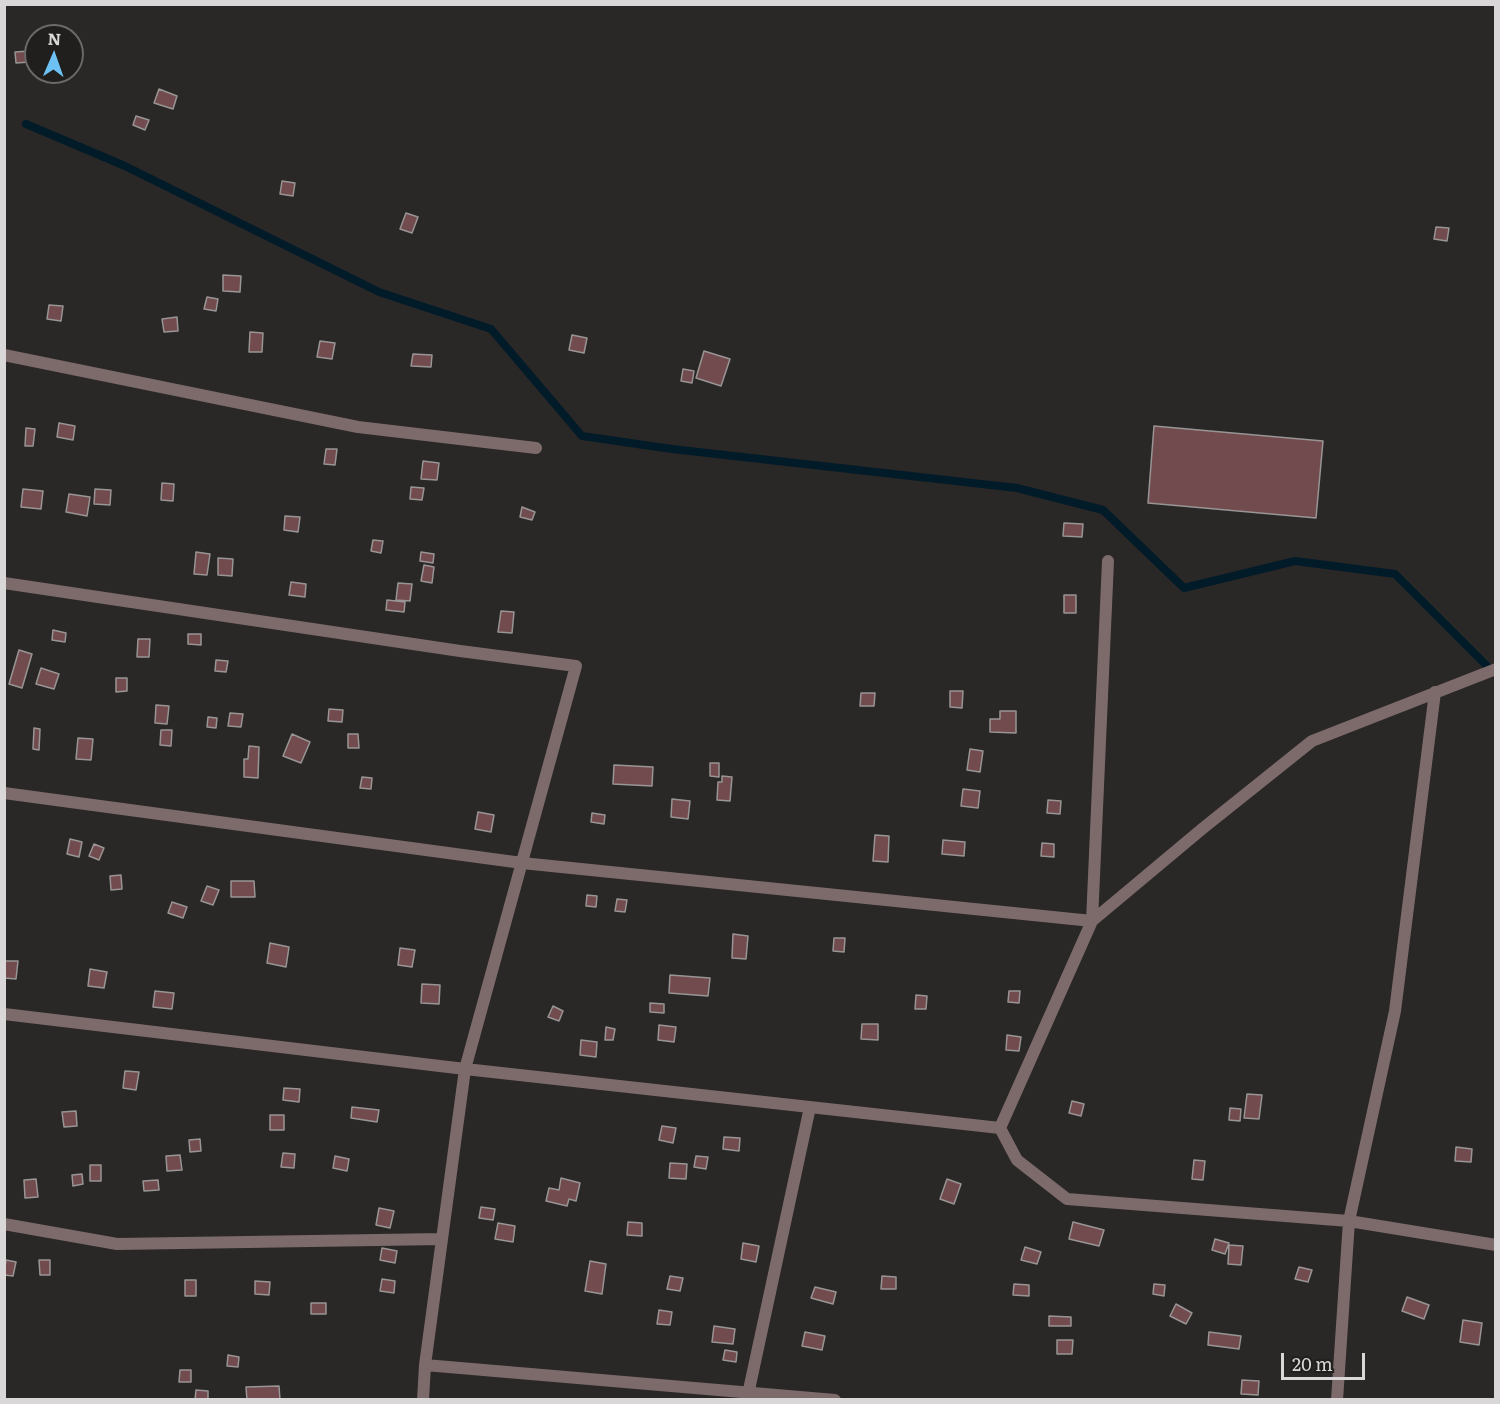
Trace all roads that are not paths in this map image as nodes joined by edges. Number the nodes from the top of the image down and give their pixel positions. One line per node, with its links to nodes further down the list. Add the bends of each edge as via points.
1 (4, 355): 2 (street, via 358,427)
2 (536, 448)
3 (1108, 561): 9 (street)
4 (4, 582): 8 (street, via 576,666)
5 (1496, 669): 6 (street)
6 (1435, 692): 9 (street, via 1312,741); 14 (street, via 1395,1011)
7 (4, 793): 8 (street)
8 (522, 863): 9 (street); 11 (street)
9 (1092, 921): 13 (street)
10 (4, 1014): 11 (street)
11 (465, 1068): 12 (street); 16 (street)
12 (810, 1107): 13 (street); 19 (street)
13 (1000, 1128): 14 (street, via 1017,1160 1067,1199)
14 (1349, 1221): 17 (street); 22 (street)
15 (4, 1224): 16 (street, via 117,1244)
16 (442, 1239): 18 (street)
17 (1496, 1245)
18 (425, 1365): 19 (street); 20 (street)
19 (748, 1396): 21 (street)
20 (423, 1400)
21 (835, 1400)
22 (1337, 1400)

